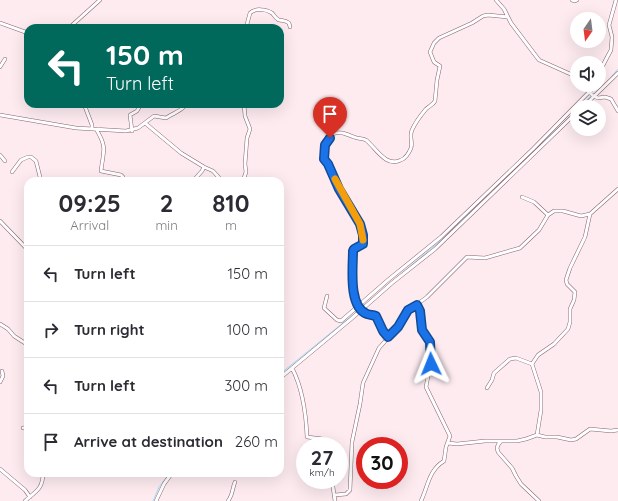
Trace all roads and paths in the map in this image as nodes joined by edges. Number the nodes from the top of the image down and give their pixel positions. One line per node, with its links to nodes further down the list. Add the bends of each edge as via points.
1 (100, 0): 8 (street)
2 (496, 0): 6 (street)
3 (572, 0): 4 (street)
4 (577, 0)
5 (616, 0): 13 (street, via 609,25 612,37 611,50)
6 (508, 17): 15 (street, via 541,62); 49 (street, via 483,16 434,43 430,52 434,62 440,66 436,101 427,108 412,129 412,146 404,159 388,161 364,139 350,134 331,135 326,143 324,159 360,224 363,235 363,244 353,250 351,273 355,300)
7 (0, 23): 11 (street)
8 (73, 24)
9 (247, 24): 10 (street, via 250,13 253,10 261,10 289,23)
10 (290, 27)
11 (24, 32)
12 (5, 59): 14 (street)
13 (606, 59)
14 (0, 67)
15 (570, 74)
16 (616, 75): 18 (street)
17 (589, 93): 18 (street); 41 (street)
18 (593, 97): 19 (street); 24 (street, via 608,98)
19 (590, 100)
20 (86, 108): 28 (street)
21 (139, 108): 29 (street, via 130,115)
22 (183, 108): 27 (street, via 166,118 155,116)
23 (245, 108): 38 (street, via 250,129)
24 (618, 111)
25 (0, 115): 28 (street)
26 (570, 119): 43 (street)
27 (145, 123): 29 (street); 32 (street, via 178,151)
28 (94, 129): 29 (street); 35 (street, via 102,139 104,151 101,171)
29 (132, 131)
30 (0, 155): 31 (street)
31 (5, 161)
32 (204, 167): 36 (street); 37 (street)
33 (12, 172): 34 (street, via 21,160 31,157 36,161)
34 (40, 177)
35 (123, 177)
36 (198, 177)
37 (218, 177)
38 (244, 177)
39 (618, 189): 42 (street)
40 (522, 197): 44 (street, via 534,202)
41 (468, 210): 43 (street); 49 (street, via 432,246 396,273)
42 (590, 214): 44 (street, via 580,216 558,210); 53 (street, via 586,237 566,280 575,292 569,326 567,331 540,353)
43 (471, 215): 49 (street, via 435,249)
44 (548, 215): 48 (street, via 538,230 520,248 485,258 467,257)
45 (0, 221): 46 (street)
46 (23, 244)
47 (327, 296): 49 (street, via 324,308 339,321)
48 (417, 305): 51 (street, via 408,310 398,327); 63 (street, via 422,330 430,342 431,360 426,387 450,436)
49 (360, 308): 51 (street, via 367,314 376,316); 54 (street)
50 (0, 324): 52 (street)
51 (388, 337): 69 (street, via 379,348 363,383 352,442 350,490 346,494)
52 (24, 342)
53 (532, 364): 58 (street, via 510,358 494,374); 60 (street, via 542,400)
54 (292, 368): 56 (street); 61 (street, via 302,396)
55 (2, 371): 57 (street, via 3,379)
56 (284, 375)
57 (0, 382)
58 (487, 388)
59 (618, 430): 60 (street, via 590,429 576,439 570,440)
60 (536, 435): 62 (street, via 517,441)
61 (307, 437)
62 (501, 441): 63 (street); 76 (street, via 497,448 498,452 512,468 521,484)
63 (448, 443): 75 (street, via 444,461 433,470)
64 (0, 469): 70 (street)
65 (43, 477): 70 (street, via 40,487)
66 (169, 477): 72 (street)
67 (235, 482): 73 (street, via 232,496)
68 (334, 489): 69 (street)
69 (335, 495): 74 (street)
70 (30, 497): 71 (street)
71 (25, 501)
72 (156, 501)
73 (228, 501)
74 (335, 501)
75 (421, 501)
76 (539, 501)

